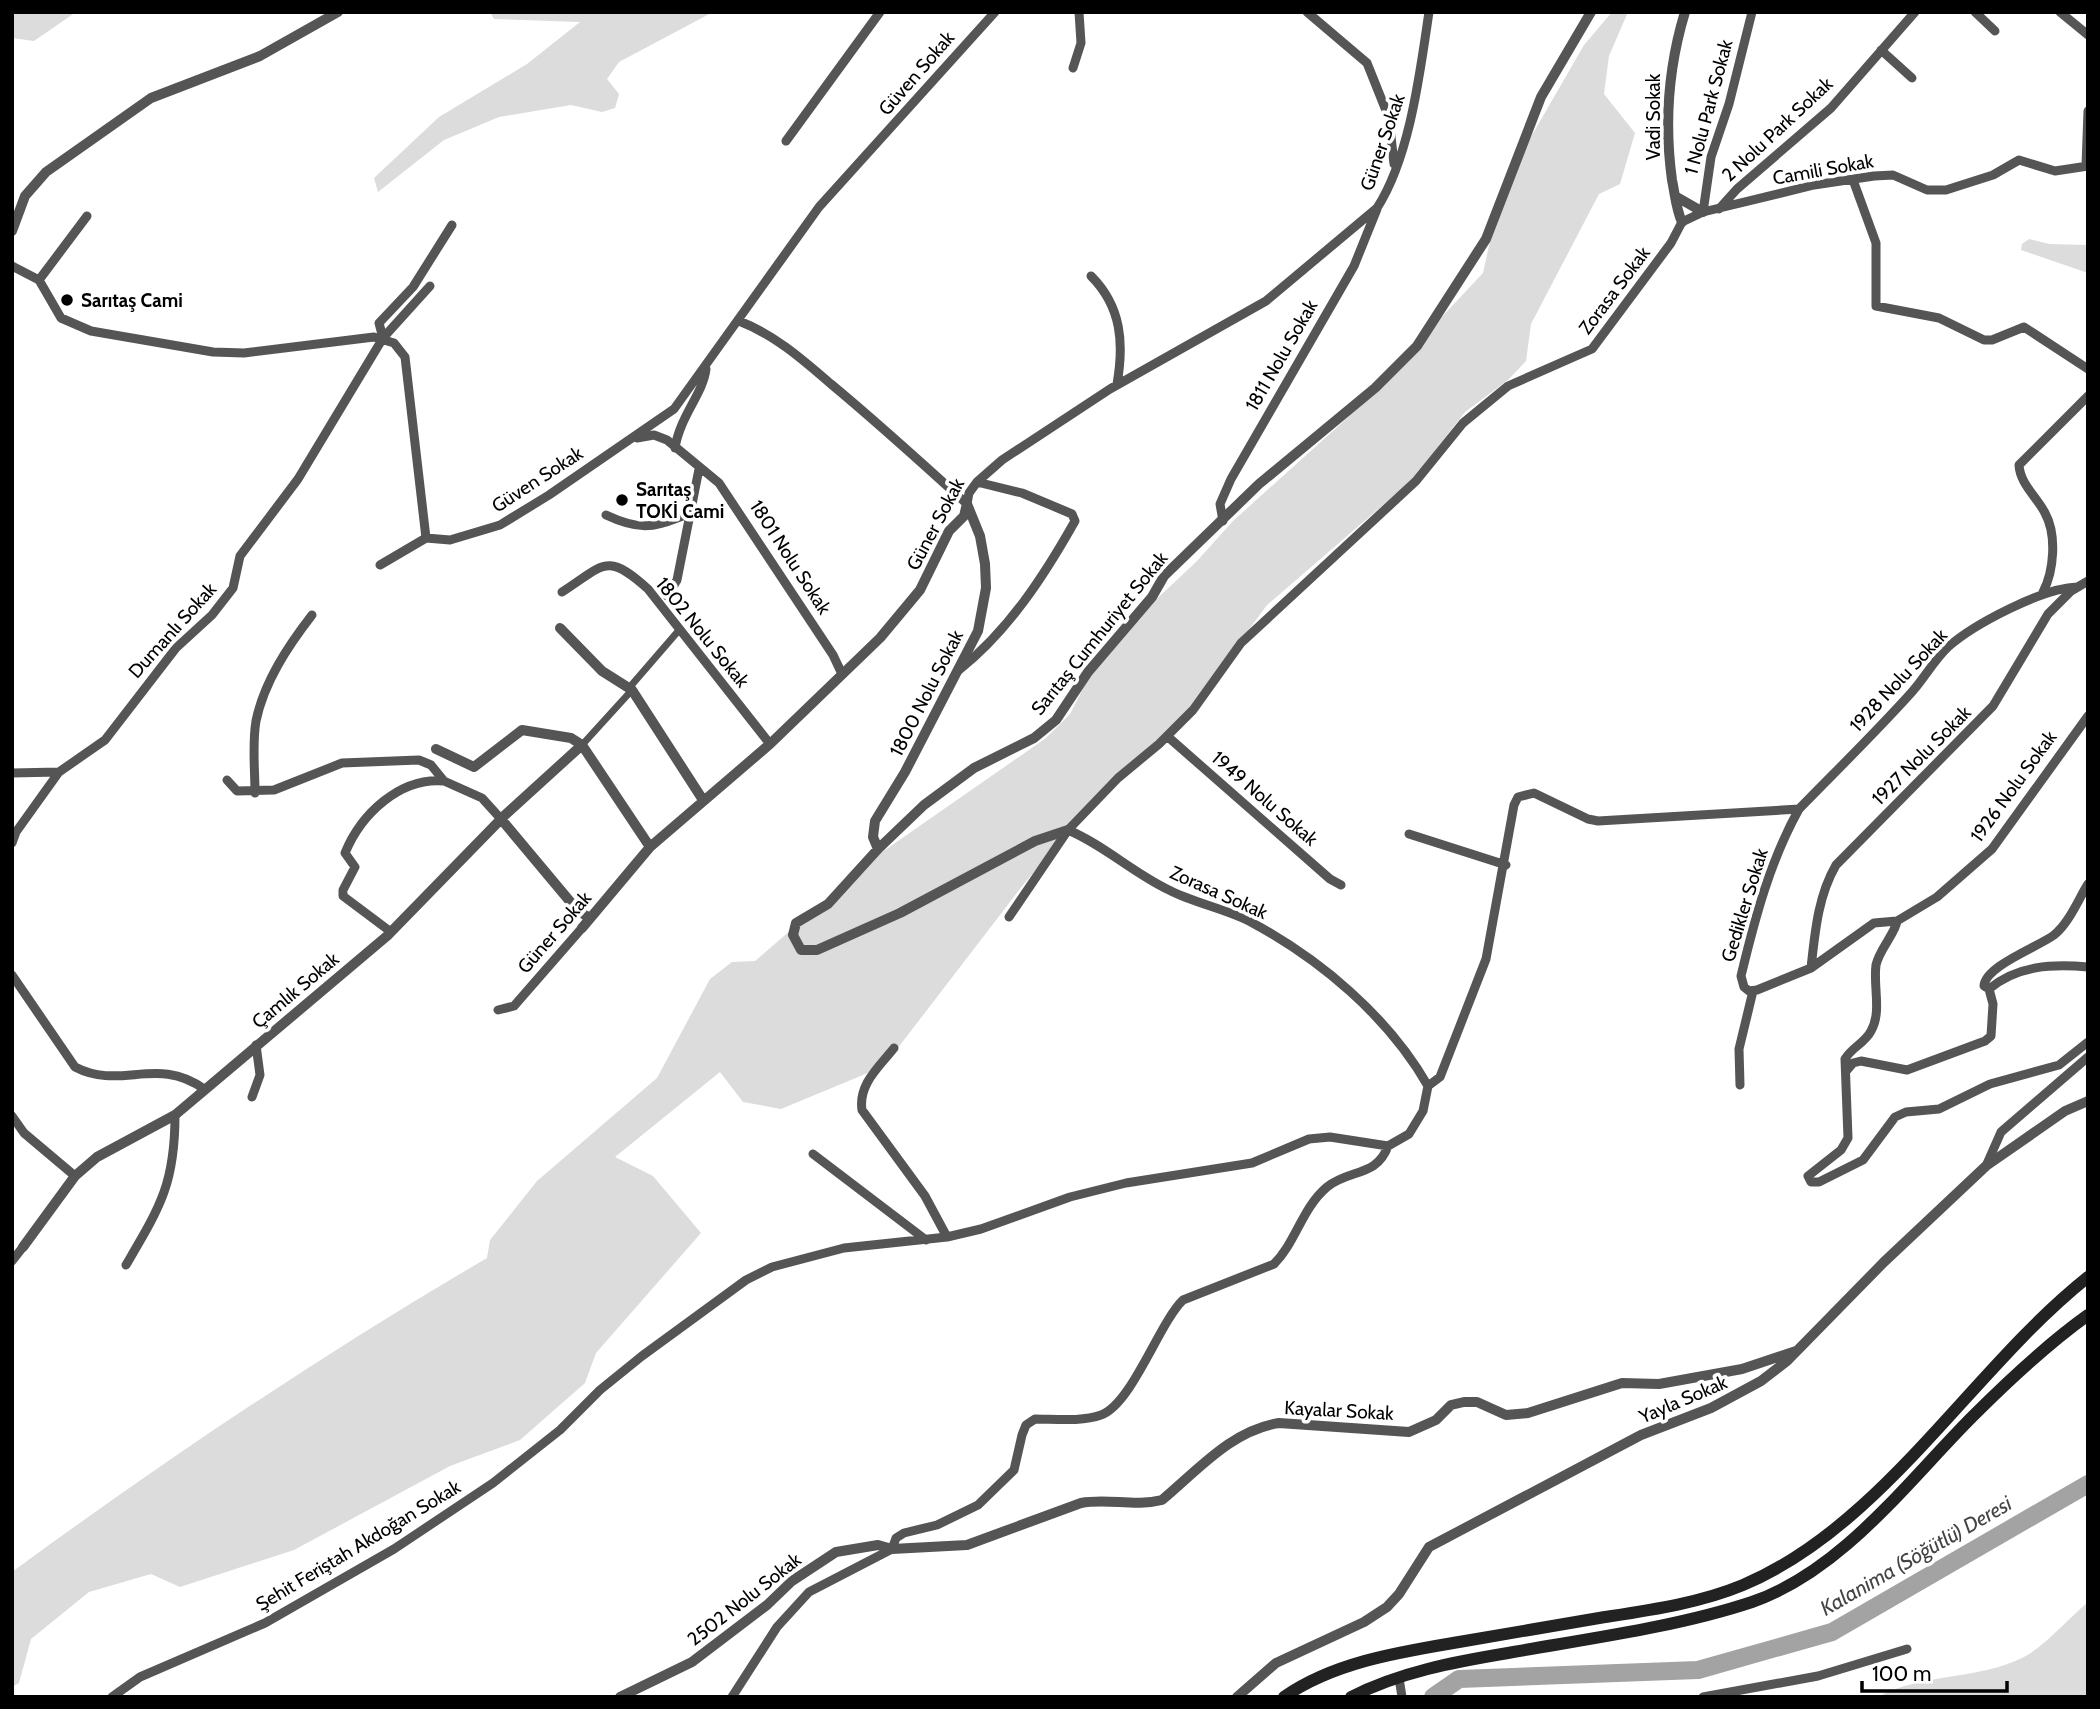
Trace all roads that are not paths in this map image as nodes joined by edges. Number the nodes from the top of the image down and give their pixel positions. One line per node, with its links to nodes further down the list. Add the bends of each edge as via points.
1 (338, 12): 30 (street, via 260,56 151,98 46,172 25,196)
2 (880, 12): 19 (street)
3 (995, 12): 35 (street, Güven Sokak, via 819,207)
4 (1079, 12): 16 (street, via 1081,43)
5 (1429, 12): 21 (street, Güner Sokak, via 1416,103)
6 (1591, 12): 48 (street, Sarıtaş Cumhuriyet Sokak, via 1541,97 1486,239 1407,357)
7 (1685, 12): 23 (street, Vadi Sokak, via 1667,102)
8 (1752, 12): 26 (street, 1 Nolu Park Sokak, via 1711,157)
9 (1915, 12): 15 (street, 2 Nolu Park Sokak)
10 (1975, 12): 13 (street)
11 (2060, 12): 14 (street)
12 (1310, 13): 21 (street, via 1367,63 1389,118)
13 (1995, 31)
14 (2088, 35)
15 (1881, 50): 17 (street); 25 (street, 2 Nolu Park Sokak, via 1831,108)
16 (1073, 68)
17 (1912, 78)
18 (2088, 111): 20 (street)
19 (786, 141)
20 (2087, 166): 22 (street, Camili Sokak, via 2055,171 2019,160 1993,175 1946,190 1927,190 1893,175)
21 (1394, 169): 24 (street, Güner Sokak, via 1388,192)
22 (1853, 180): 25 (street, Camili Sokak); 38 (street, via 1876,243 1876,306 1939,318 1984,340 2024,327)
23 (1675, 196): 26 (street); 28 (street, Vadi Sokak)
24 (1377, 208): 39 (street, Güner Sokak, via 1266,301); 48 (street, 1811 Nolu Sokak, via 1354,266 1231,479 1220,504)
25 (1719, 209): 26 (street, Camili Sokak)
26 (1703, 212): 28 (street, Camili Sokak)
27 (87, 216): 33 (street)
28 (1682, 222): 63 (street, Zorasa Sokak, via 1592,349 1508,386 1463,423 1416,481 1241,643 1193,710)
29 (452, 225): 36 (street, via 413,287 379,323)
30 (12, 231)
31 (12, 266): 33 (street)
32 (1091, 276): 39 (street, via 1106,291 1122,337)
33 (39, 280): 36 (street, via 69,324 200,350 244,353)
34 (430, 286): 36 (street, Dumanlı Sokak)
35 (739, 321): 37 (street, Güven Sokak); 45 (street, 1800 Nolu Sokak, via 763,330 789,349 911,450)
36 (383, 338): 49 (street, via 402,348 405,357); 67 (street, Dumanlı Sokak, via 298,479 240,556 233,588 176,648 105,740)
37 (707, 367): 41 (street, Güven Sokak, via 674,409); 42 (street, via 681,422)
38 (2088, 369)
39 (1117, 384): 44 (street, Güner Sokak, via 1002,460)
40 (2088, 396): 54 (street, via 2019,466 2050,527 2052,576)
41 (628, 441): 42 (street, 1801 Nolu Sokak, via 654,435); 49 (street, Güven Sokak, via 500,525 450,540)
42 (675, 448): 43 (street, 1801 Nolu Sokak)
43 (699, 469): 46 (street); 60 (street, 1801 Nolu Sokak, via 714,477 730,496)
44 (977, 482): 45 (street, Güner Sokak); 59 (street, via 1022,493 1072,514 1075,521 1051,563 991,645)
45 (967, 504): 59 (street, 1800 Nolu Sokak, via 980,536 986,588 978,631); 60 (street, Güner Sokak, via 920,590)
46 (690, 513): 47 (street, via 651,527); 55 (street, via 677,580)
47 (606, 515)
48 (1223, 521): 79 (street, Sarıtaş Cumhuriyet Sokak, via 1164,576 1056,720 1034,738 974,768 924,805)
49 (426, 538): 50 (street)
50 (380, 565)
51 (2088, 581): 52 (street, 1927 Nolu Sokak)
52 (2078, 587): 54 (street, 1928 Nolu Sokak); 89 (street, 1927 Nolu Sokak, via 2048,614 1993,706 1836,865 1826,881 1816,922)
53 (562, 592): 58 (street, 1802 Nolu Sokak, via 604,565 616,565 648,589)
54 (2043, 592): 73 (street, 1928 Nolu Sokak, via 1949,647)
55 (667, 596)
56 (312, 615): 71 (street, via 279,662 260,707)
57 (560, 628): 61 (street, via 602,671)
58 (680, 629): 61 (street, Çamlık Sokak); 64 (street, 1802 Nolu Sokak)
59 (959, 670): 79 (street, 1800 Nolu Sokak, via 875,821 873,836)
60 (842, 674): 64 (street, Güner Sokak)
61 (631, 689): 65 (street, Çamlık Sokak); 72 (street)
62 (2088, 716): 85 (street, 1926 Nolu Sokak, via 1992,849 1937,897)
63 (1167, 736): 75 (street, Zorasa Sokak); 82 (street, 1949 Nolu Sokak)
64 (770, 744): 72 (street, Güner Sokak)
65 (582, 745): 66 (street, via 571,738 522,730 474,767); 74 (street, Çamlık Sokak); 78 (street)
66 (436, 749)
67 (59, 772): 68 (street); 77 (street, Dumanlı Sokak)
68 (12, 773)
69 (227, 780): 71 (street, via 237,791)
70 (444, 781): 71 (street, via 431,765 400,759 342,763); 74 (street, via 482,797); 87 (street, via 409,785 381,803 363,821 345,853 355,867 343,896)
71 (255, 793)
72 (703, 800): 78 (street, Güner Sokak)
73 (1799, 809): 80 (street, via 1598,821 1527,793 1514,805); 92 (street, Gedikler Sokak, via 1759,902 1741,976 1744,986)
74 (501, 820): 84 (street, via 578,911); 87 (street, Çamlık Sokak)
75 (1068, 830): 79 (street, Sarıtaş Cumhuriyet Sokak, via 1034,841 900,913 817,950 801,950 793,935 796,923 828,904); 83 (street); 100 (street, Zorasa Sokak, via 1171,891 1247,920 1342,982 1416,1063)
76 (1409, 834): 80 (street)
77 (12, 843)
78 (650, 847): 84 (street, Güner Sokak)
79 (878, 849)
80 (1506, 865): 100 (street, via 1486,959 1440,1077)
81 (2088, 884): 91 (street, via 2056,934 1989,974 1984,986)
82 (1341, 885)
83 (1009, 917)
84 (590, 918): 86 (street, Güner Sokak)
85 (1897, 921): 89 (street, via 1874,923); 98 (street, via 1876,966 1872,1030 1850,1050 1845,1059)
86 (582, 928): 93 (street, Güner Sokak, via 514,1006)
87 (391, 932): 95 (street, Çamlık Sokak)
88 (2088, 967): 91 (street, via 2036,966)
89 (1811, 968): 92 (street)
90 (12, 975): 101 (street, via 75,1067 89,1074 169,1072 189,1077)
91 (1989, 989): 98 (street, via 1993,1023 1985,1041 1907,1070 1861,1061)
92 (1753, 991): 99 (street, via 1739,1049)
93 (498, 1010)
94 (2088, 1042): 98 (street, via 2059,1065 1990,1084 1939,1109 1895,1117 1863,1160 1811,1182 1808,1176 1841,1150 1848,1138)
95 (256, 1045): 101 (street, Çamlık Sokak); 102 (street, via 260,1075)
96 (894, 1048): 110 (street, via 864,1085 862,1110 925,1196)
97 (2088, 1057): 108 (street, Yayla Sokak, via 2001,1132)
98 (1847, 1070)
99 (1740, 1085)
100 (1429, 1086): 106 (street, via 1423,1111 1409,1135)
101 (204, 1089): 104 (street, Çamlık Sokak)
102 (252, 1097)
103 (2088, 1101): 108 (street, via 2065,1111)
104 (175, 1115): 109 (street, Çamlık Sokak, via 97,1157); 114 (street, via 171,1176)
105 (12, 1116): 109 (street, via 24,1133)
106 (1388, 1146): 110 (street, via 1330,1137 1309,1139 1252,1163 1126,1183); 118 (street, via 1370,1170 1328,1187 1274,1264 1183,1300 1168,1318 1150,1358 1111,1408 1101,1415 1035,1419 1021,1435 1014,1470 978,1505 937,1525 904,1533)
107 (813, 1154): 111 (street)
108 (1986, 1166): 117 (street, Yayla Sokak)
109 (75, 1176): 112 (street, Çamlık Sokak)
110 (947, 1237): 111 (street)
111 (926, 1240): 122 (street, Şehit Feriştah Akdoğan Sokak, via 806,1256 772,1267 736,1287 642,1356 493,1483 394,1549 265,1623 140,1677)
112 (18, 1248): 113 (street)
113 (12, 1261)
114 (126, 1265)
115 (2088, 1277): 126 (main road, via 1917,1451 1831,1533 1799,1556 1751,1581 1679,1605 1396,1652 1323,1677)
116 (2088, 1315): 120 (main road, via 2049,1343 1972,1416 1872,1522 1809,1572 1753,1601 1637,1630 1436,1665)
117 (1796, 1351): 118 (street, Kayalar Sokak, via 1742,1369 1659,1384 1622,1383 1528,1413 1506,1415 1477,1402 1464,1402 1451,1405 1436,1420 1409,1432 1279,1423 1261,1426 1241,1433 1162,1500 1081,1503 967,1545); 125 (street, Yayla Sokak, via 1740,1394 1642,1435 1429,1547 1387,1607 1276,1663)
118 (892, 1549): 123 (street, 2502 Nolu Sokak, via 878,1545 826,1557 692,1662); 124 (street, via 809,1592 778,1627)
119 (1907, 1649): 128 (street, via 1818,1676)
120 (1399, 1678): 121 (street); 127 (main road)
121 (1402, 1696)
122 (111, 1697)
123 (620, 1697)
124 (732, 1697)
125 (1237, 1697)
126 (1284, 1697)
127 (1351, 1697)
128 (1703, 1697)

